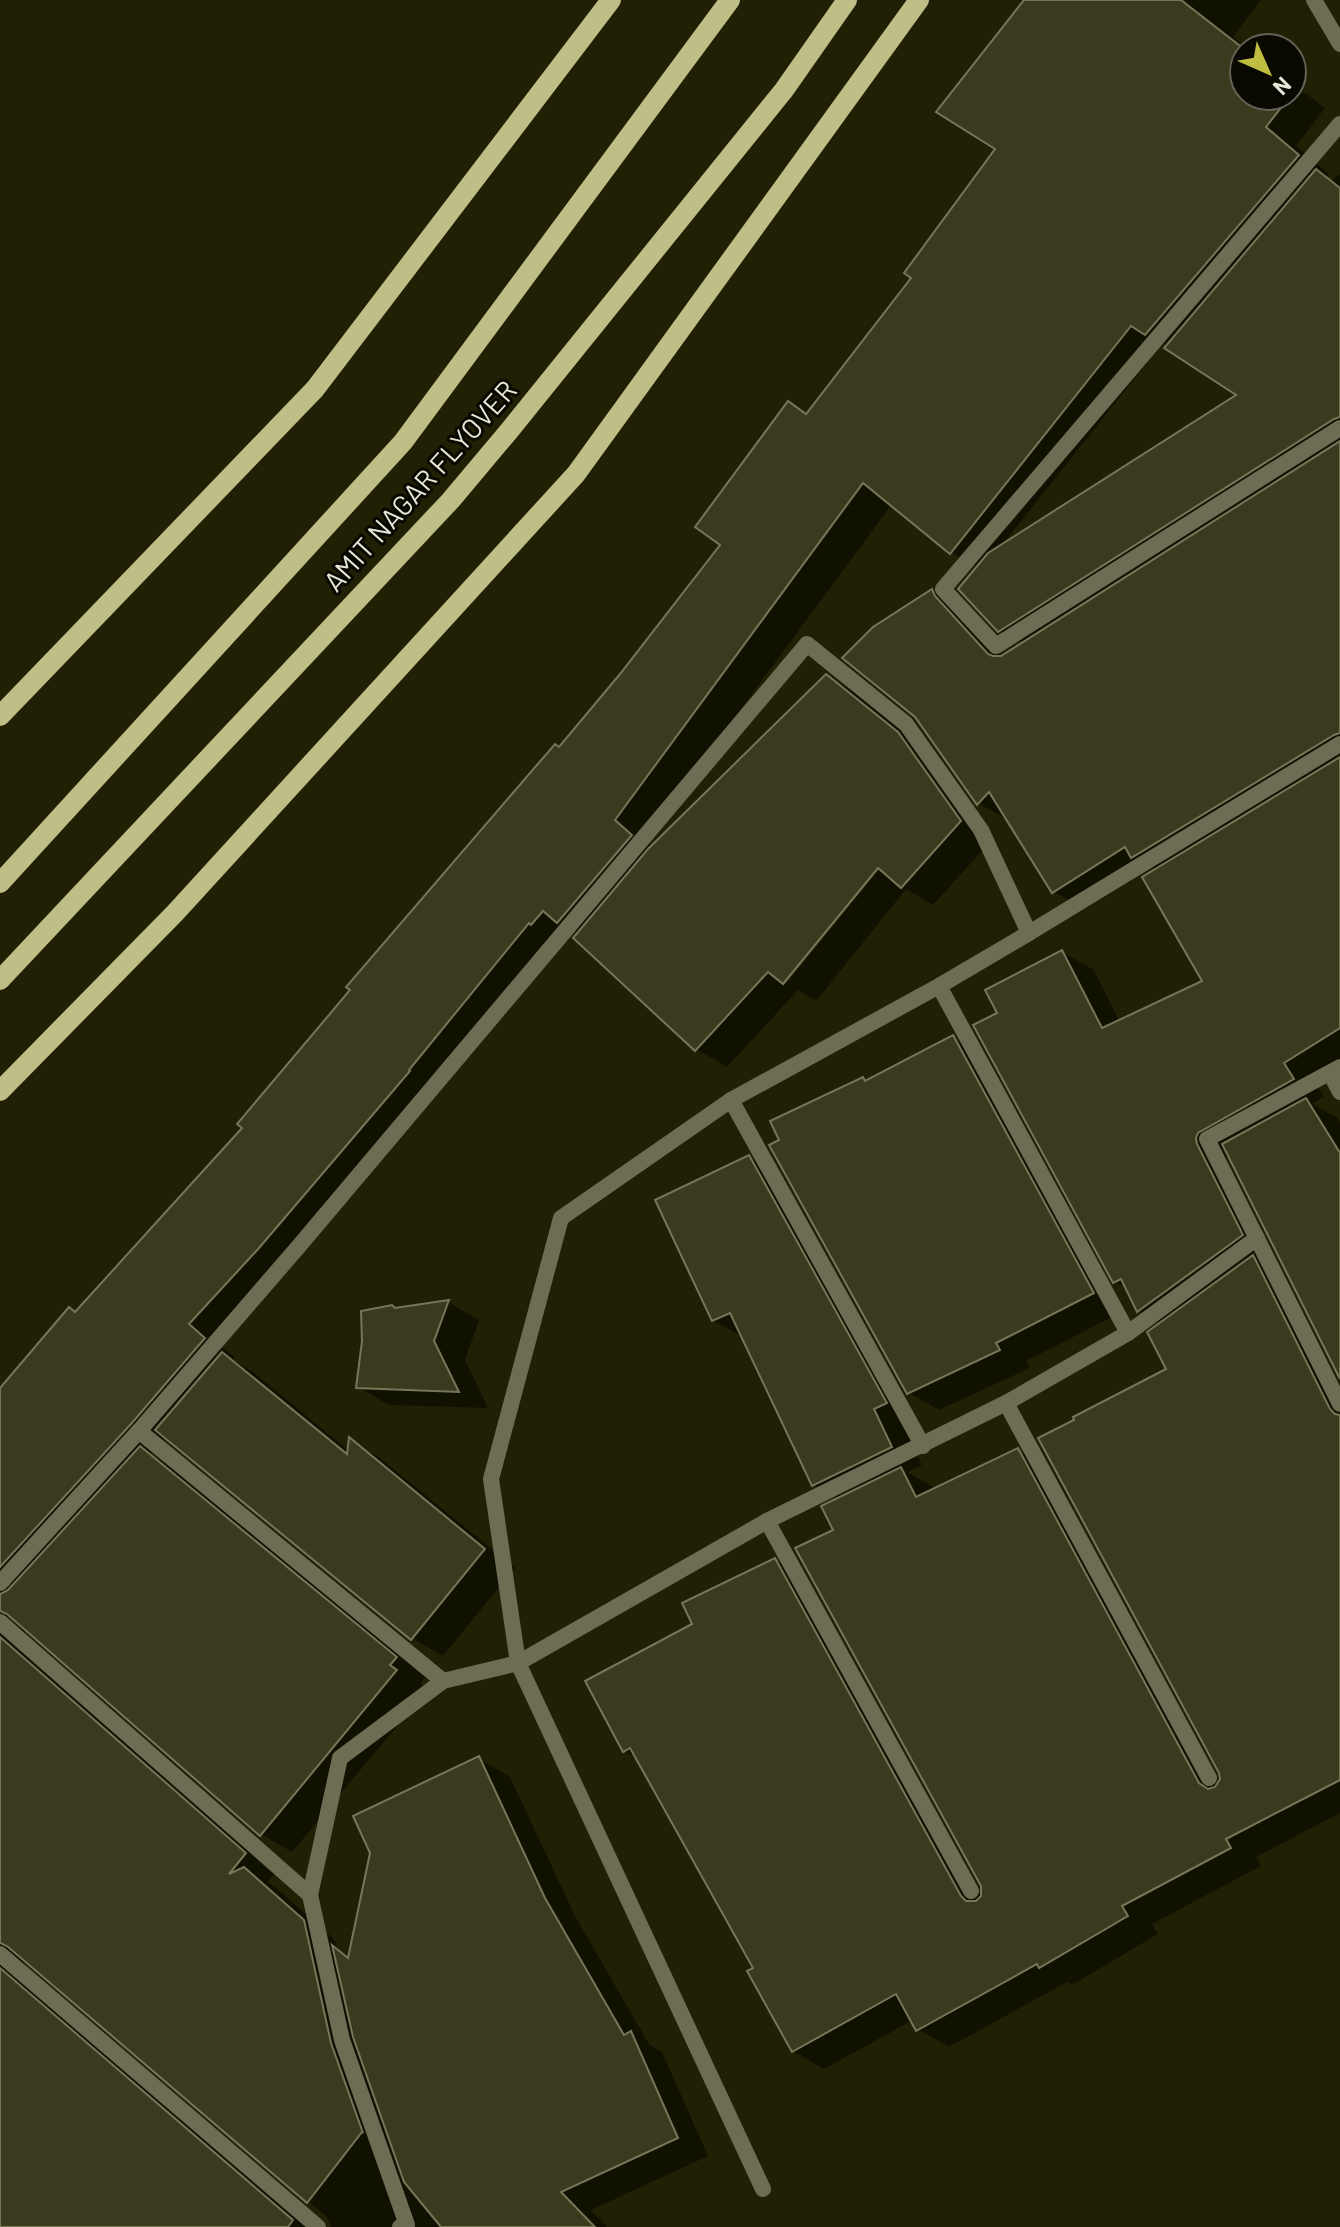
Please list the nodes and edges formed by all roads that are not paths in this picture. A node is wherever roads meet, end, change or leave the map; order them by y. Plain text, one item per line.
1 (611, 0) edge
2 (730, 0) edge
3 (847, 0) edge
4 (919, 0) edge
5 (1314, 0) edge
6 (1340, 44) edge
7 (1340, 124) edge
8 (1340, 428) edge
9 (0, 716) edge
10 (1340, 744) edge
11 (0, 883) edge
12 (1029, 933) junction
13 (0, 980) edge
14 (939, 986) junction
15 (1335, 1070) edge
16 (0, 1091) edge
17 (1340, 1092) edge
18 (731, 1100) junction
19 (1257, 1238) junction
20 (1128, 1333) junction
21 (1006, 1403) junction
22 (1340, 1404) edge
23 (139, 1431) junction
24 (923, 1446) junction
25 (767, 1521) junction
26 (0, 1583) edge
27 (0, 1622) edge
28 (518, 1663) junction
29 (443, 1681) junction
30 (1209, 1778) dead end
31 (971, 1891) dead end
32 (310, 1895) junction
33 (0, 1954) edge
34 (763, 2189) dead end
35 (405, 2226) edge
36 (318, 2227) edge

1 - 9 main road
2 - 11 main road, AMIT NAGAR FLYOVER
3 - 13 main road, AMIT NAGAR FLYOVER
4 - 16 main road
5 - 6 street
7 - 8 street
10 - 12 street
12 - 14 street
12 - 23 street
14 - 18 street
14 - 20 street
15 - 17 street
15 - 19 street
18 - 24 street
18 - 28 street
19 - 20 street
19 - 22 street
20 - 21 street
21 - 24 street
21 - 30 street
23 - 26 street
23 - 29 street
24 - 25 street
25 - 28 street
25 - 31 street
27 - 32 street
28 - 29 street
28 - 34 street
29 - 32 street
32 - 35 street
33 - 36 street

